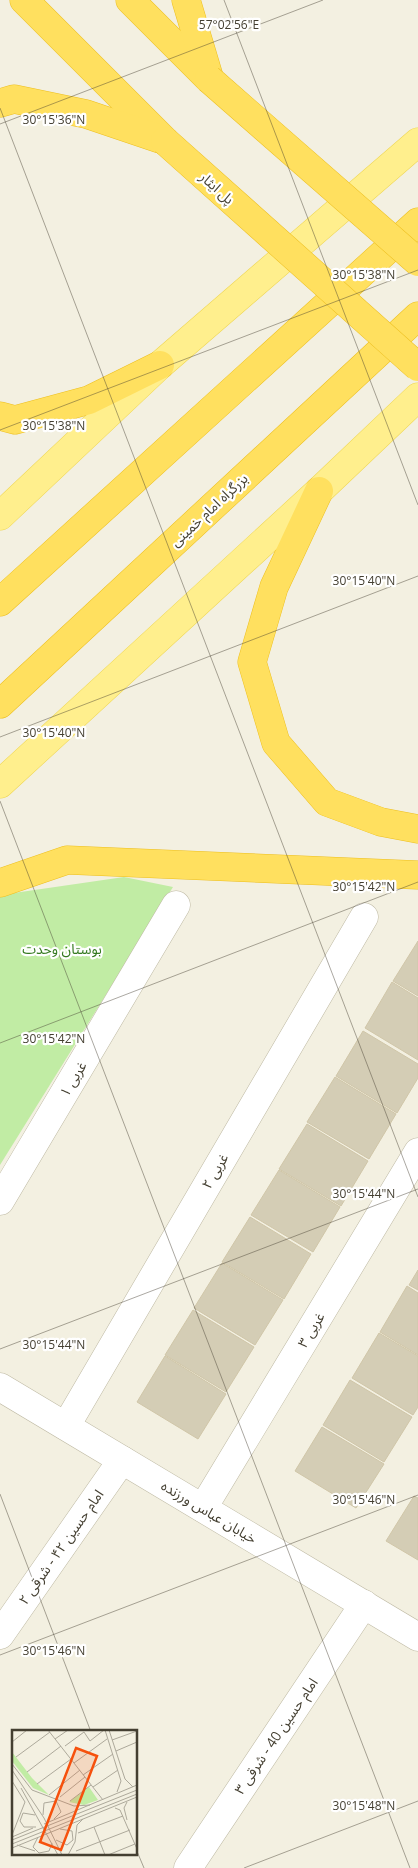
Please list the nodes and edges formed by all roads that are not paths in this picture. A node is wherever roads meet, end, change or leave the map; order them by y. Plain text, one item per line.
1 (24, 0) edge
2 (130, 0) edge
3 (186, 0) edge
4 (209, 79) junction
5 (0, 103) edge
6 (165, 141) junction
7 (418, 142) edge
8 (418, 222) edge
9 (418, 262) edge
10 (418, 316) edge
11 (160, 365) junction
12 (418, 367) edge
13 (418, 397) edge
14 (0, 416) edge
15 (319, 491) junction
16 (0, 516) edge
17 (0, 602) edge
18 (43, 662) junction
19 (0, 704) edge
20 (0, 726) edge
21 (0, 784) edge
22 (418, 829) edge
23 (418, 875) edge
24 (0, 883) edge
25 (176, 905) dead end
26 (364, 917) dead end
27 (418, 1152) edge
28 (0, 1201) edge
29 (0, 1387) edge
30 (66, 1426) junction
31 (122, 1460) junction
32 (203, 1508) junction
33 (364, 1604) junction
34 (0, 1635) edge
35 (418, 1637) edge
36 (188, 1868) edge

1 - 6 highway, پل ایثار
2 - 4 highway
3 - 4 highway
4 - 9 highway, bridge
5 - 6 highway
6 - 12 highway, پل ایثار, bridge
7 - 11 main road
8 - 17 highway
10 - 18 highway, بزرگراه امام خمینی
11 - 14 highway
11 - 16 main road
13 - 15 main road
15 - 21 main road
15 - 22 highway
18 - 19 highway, بزرگراه امام خمینی
18 - 20 highway
23 - 24 highway
25 - 28 street, غربی ۱
26 - 30 street, غربی ۲
27 - 32 street, غربی ۳
29 - 30 street, خیابان عباس ورزنده
30 - 31 street, خیابان عباس ورزنده
31 - 32 street, خیابان عباس ورزنده
31 - 34 street, امام حسین ۴۲ - شرقی ۲
32 - 33 street, خیابان عباس ورزنده
33 - 35 street, خیابان عباس ورزنده
33 - 36 street, امام حسین 40 - شرقی ۳

